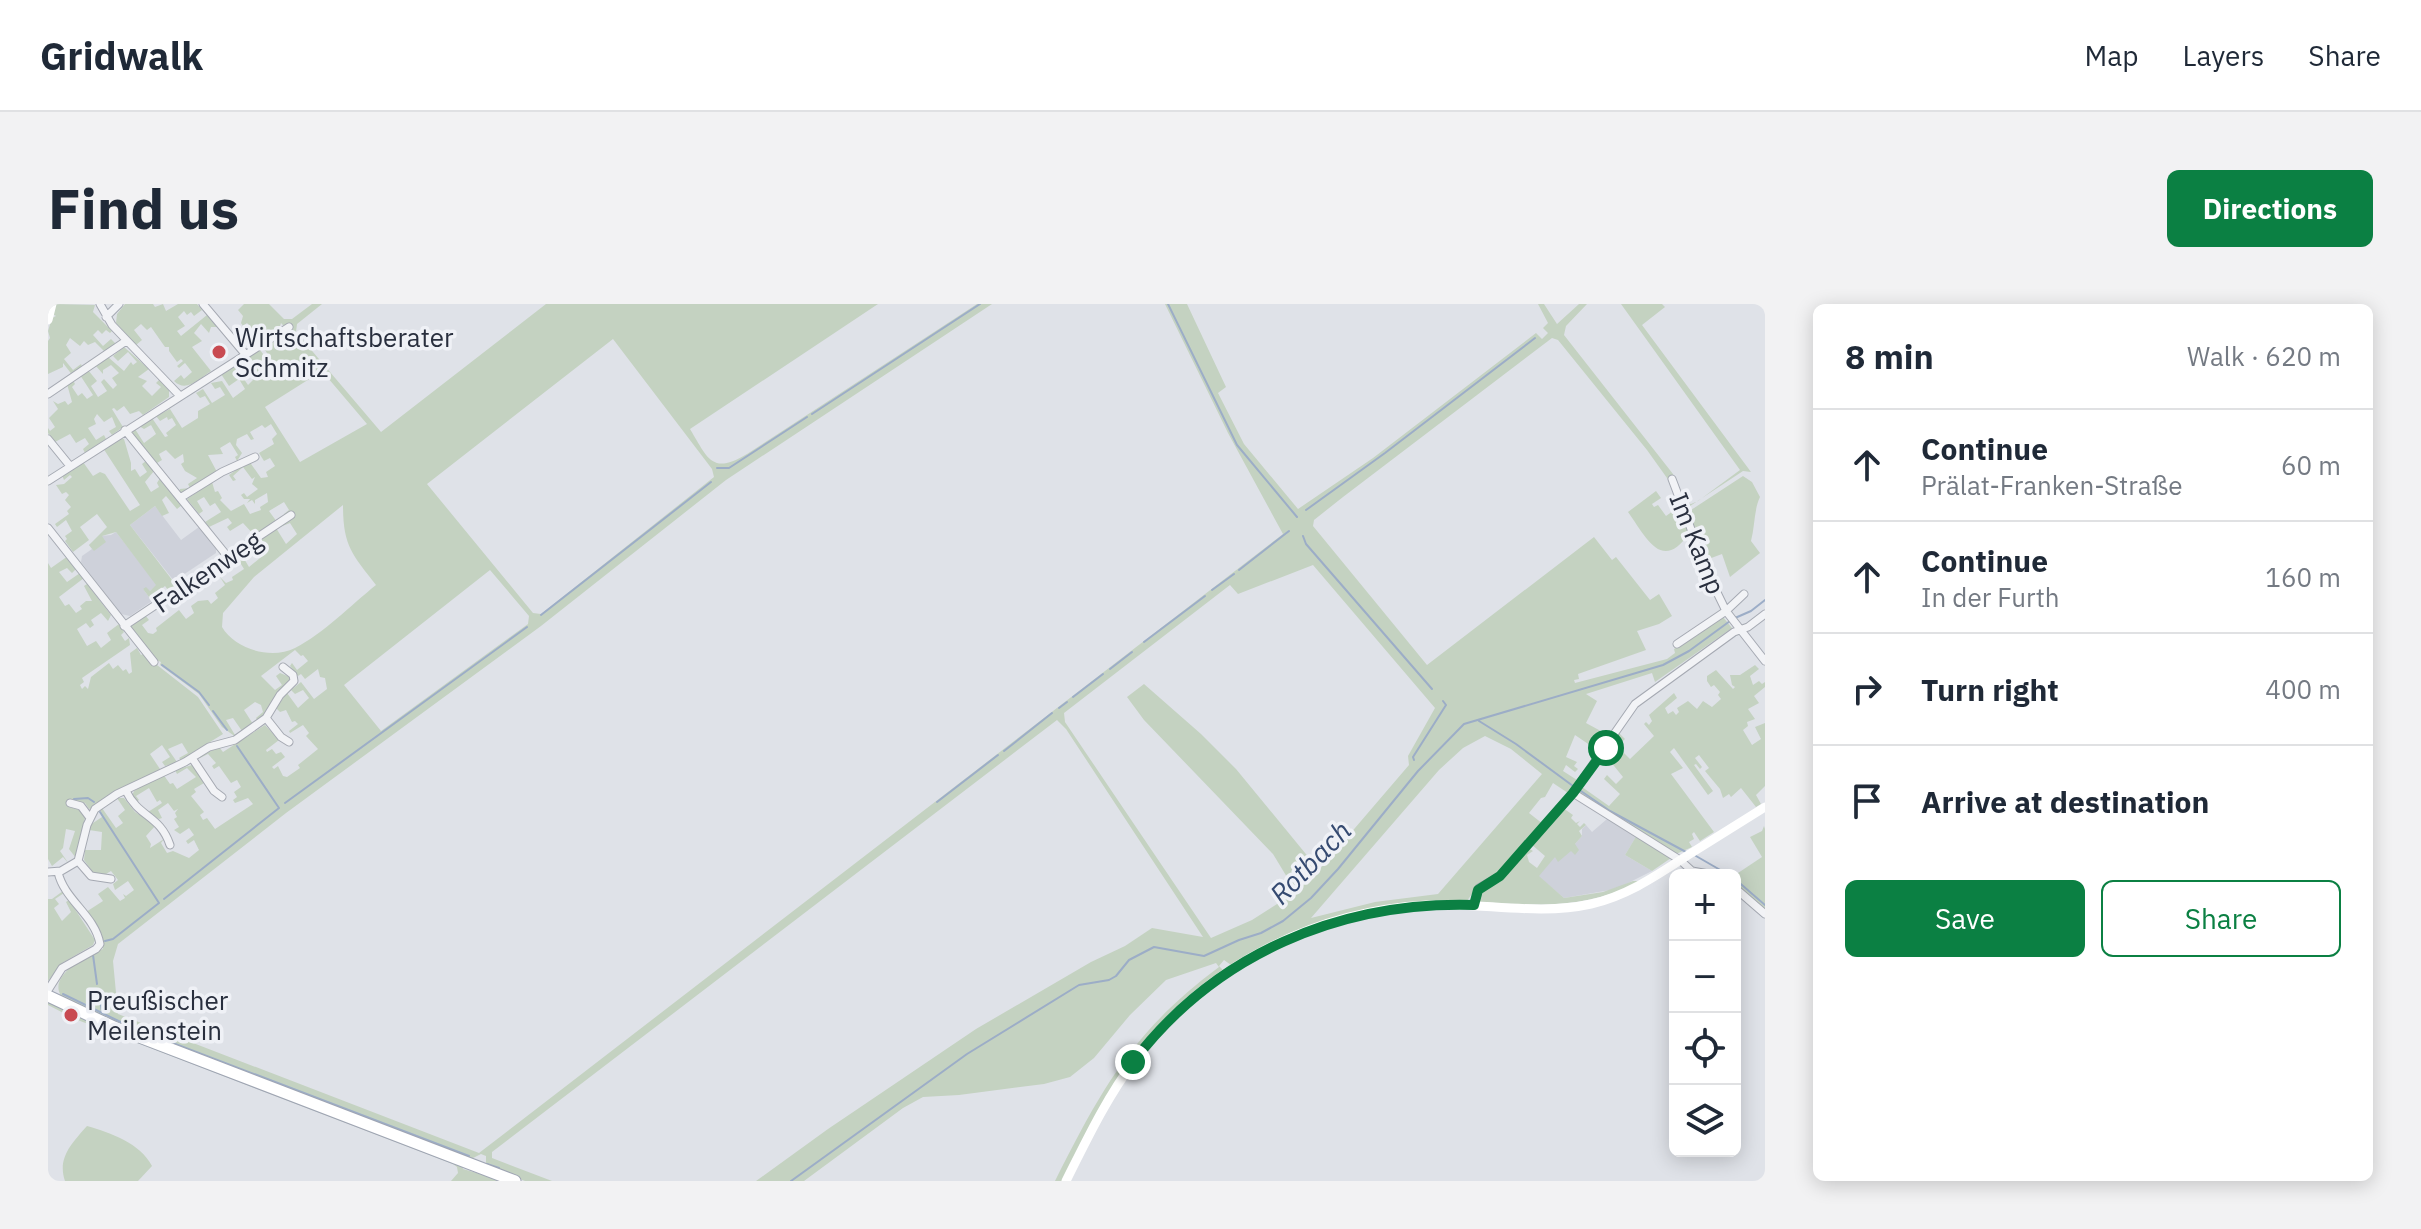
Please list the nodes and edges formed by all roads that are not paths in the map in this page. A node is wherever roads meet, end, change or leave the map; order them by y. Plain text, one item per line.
1 (52, 304) edge
2 (100, 304) edge
3 (119, 304) edge
4 (203, 304) edge
5 (106, 317) junction
6 (48, 320) edge
7 (289, 327) dead end
8 (126, 341) junction
9 (246, 355) junction
10 (48, 394) edge
11 (180, 396) junction
12 (125, 430) junction
13 (48, 439) edge
14 (255, 457) dead end
15 (70, 466) junction
16 (1672, 479) dead end
17 (48, 481) edge
18 (180, 498) junction
19 (291, 515) dead end
20 (48, 528) edge
21 (228, 557) junction
22 (1744, 594) dead end
23 (1765, 614) edge
24 (1731, 618) junction
25 (124, 626) junction
26 (1677, 644) dead end
27 (1765, 661) edge
28 (154, 662) dead end
29 (283, 667) dead end
30 (266, 718) junction
31 (289, 742) dead end
32 (192, 758) junction
33 (1575, 790) junction
34 (126, 791) junction
35 (222, 797) dead end
36 (70, 803) dead end
37 (1765, 807) edge
38 (90, 818) junction
39 (170, 845) dead end
40 (1687, 856) junction
41 (78, 861) junction
42 (1691, 869) edge
43 (48, 872) edge
44 (58, 872) junction
45 (111, 879) dead end
46 (1741, 893) edge
47 (1474, 905) junction
48 (1765, 914) edge
49 (48, 993) edge
50 (515, 1181) edge
51 (1066, 1181) edge

1 - 6 street
2 - 5 street
3 - 5 street
4 - 9 street
5 - 8 street
7 - 9 street
8 - 10 street
8 - 11 street
9 - 11 street
11 - 12 street
12 - 15 street
12 - 18 street
13 - 15 street
14 - 18 street
15 - 17 street
16 - 24 street, Im Kamp
18 - 21 street
19 - 21 street, Falkenweg
20 - 25 street
21 - 25 street, Falkenweg
22 - 24 street
23 - 24 street
24 - 26 street
24 - 27 street, Im Kamp
24 - 33 street
25 - 28 street
29 - 30 street
30 - 31 street
30 - 32 street
32 - 34 street
32 - 35 street
33 - 40 street
33 - 47 street
34 - 38 street
34 - 39 street
36 - 38 street
37 - 40 street
38 - 41 street
40 - 42 street
40 - 47 street
41 - 44 street
41 - 45 street
43 - 44 street
44 - 49 street
46 - 48 street
47 - 51 street
49 - 50 main road

